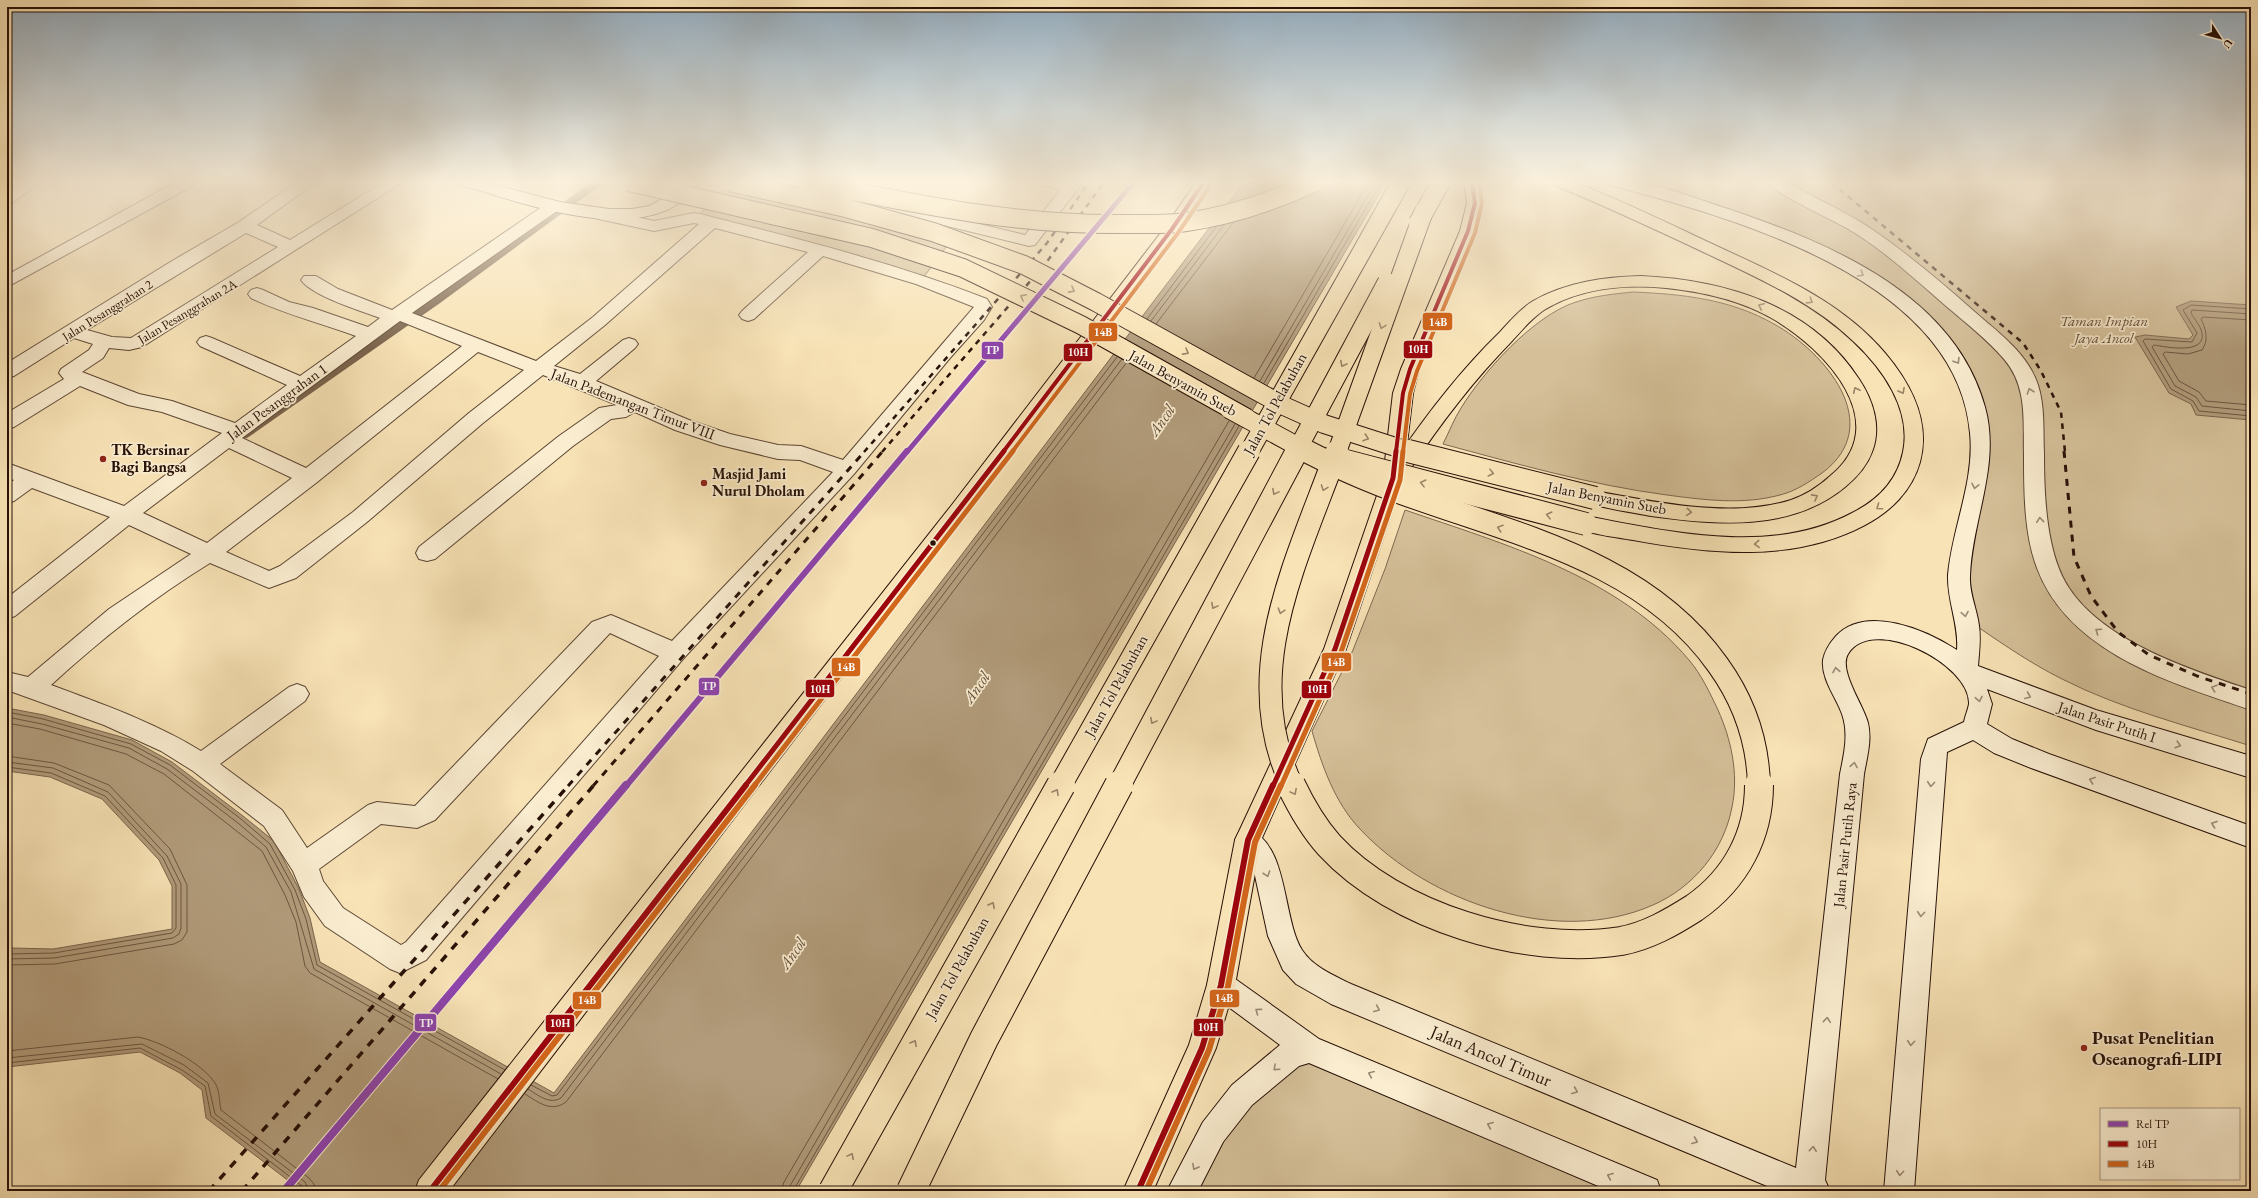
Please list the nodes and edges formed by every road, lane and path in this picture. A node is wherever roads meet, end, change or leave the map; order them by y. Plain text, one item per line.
1 (87, 238) edge
2 (226, 238) edge
3 (271, 238) edge
4 (306, 238) edge
5 (510, 238) edge
6 (695, 238) edge
7 (768, 238) edge
8 (872, 238) edge
9 (949, 238) edge
10 (1013, 238) edge
11 (1032, 238) edge
12 (1165, 238) edge
13 (1369, 238) edge
14 (1410, 238) edge
15 (1414, 238) edge
16 (1465, 238) edge
17 (1687, 238) edge
18 (1789, 238) edge
19 (1874, 238) edge
20 (291, 247) junction
21 (819, 251) junction
22 (310, 280) dead end
23 (7, 282) edge
24 (257, 294) dead end
25 (748, 315) dead end
26 (402, 317) junction
27 (73, 332) junction
28 (369, 334) junction
29 (105, 340) junction
30 (206, 342) dead end
31 (629, 344) dead end
32 (475, 345) junction
33 (540, 368) junction
34 (7, 372) edge
35 (79, 378) junction
36 (582, 382) junction
37 (302, 384) junction
38 (633, 405) junction
39 (1229, 409) junction
40 (7, 422) edge
41 (235, 439) junction
42 (1411, 452) edge
43 (1411, 452) edge
44 (1411, 452) edge
45 (1411, 452) edge
46 (1332, 464) edge
47 (1332, 464) edge
48 (1332, 464) edge
49 (1332, 464) edge
50 (847, 469) junction
51 (7, 470) edge
52 (31, 478) junction
53 (309, 478) junction
54 (1393, 478) junction
55 (7, 496) edge
56 (128, 516) junction
57 (208, 552) junction
58 (427, 553) dead end
59 (7, 610) edge
60 (675, 653) junction
61 (1966, 671) junction
62 (7, 681) edge
63 (32, 688) junction
64 (297, 694) dead end
65 (2251, 700) edge
66 (1974, 728) junction
67 (202, 764) junction
68 (2251, 767) edge
69 (2251, 837) edge
70 (1248, 840) junction
71 (304, 865) junction
72 (1221, 985) junction
73 (1309, 1049) junction
74 (1811, 1190) edge
75 (430, 1191) edge
76 (833, 1191) edge
77 (911, 1191) edge
78 (1138, 1191) edge
79 (1182, 1191) edge
80 (1646, 1191) edge
81 (1899, 1191) edge

1 - 23 street
2 - 27 street, Jalan Pesanggrahan 2
3 - 20 street
4 - 20 street, Jalan Pesanggrahan 2A
5 - 26 street, Jalan Pesanggrahan 1
6 - 33 street
7 - 21 street
39 -> 8 main road, Jalan Benyamin Sueb, bridge
9 -> 42 main road, Jalan Benyamin Sueb, bridge
10 - 11 street
12 - 75 main road
76 -> 13 main road, Jalan Tol Pelabuhan, bridge
14 -> 77 main road, bridge
15 -> 46 main road, bridge
16 - 54 main road
17 -> 39 main road, Jalan Benyamin Sueb, bridge
18 -> 61 street
65 -> 19 street
20 - 29 street, Jalan Pesanggrahan 2A
21 - 25 street
21 - 50 street
22 - 26 street, Jalan Pademangan Timur VIII
24 - 28 street
26 - 28 street, Jalan Pesanggrahan 1
26 - 32 street, Jalan Pademangan Timur VIII
27 - 29 street, Jalan Pesanggrahan 2A
27 - 34 street, Jalan Pesanggrahan 2
28 - 37 street, Jalan Pesanggrahan 1
29 - 35 street
30 - 37 street
31 - 36 street
32 - 33 street, Jalan Pademangan Timur VIII
32 - 53 street
33 - 36 street, Jalan Pademangan Timur VIII
33 - 57 street
35 - 40 street
35 - 41 street
36 - 38 street, Jalan Pademangan Timur VIII
37 - 41 street, Jalan Pesanggrahan 1
38 - 50 street, Jalan Pademangan Timur VIII
38 - 58 street
49 -> 39 main road, bridge
41 - 53 street
41 - 56 street, Jalan Pesanggrahan 1
43 -> 44 main road, Jalan Benyamin Sueb, bridge
45 -> 54 main road, Jalan Benyamin Sueb, bridge
47 -> 48 main road, bridge
50 - 60 street
51 - 52 street
52 - 55 street
52 - 56 street
53 - 57 street
54 - 70 main road
56 - 57 street
56 - 59 street, Jalan Pesanggrahan 1
57 - 63 street
60 - 71 street
60 - 71 street
61 -> 66 street, Jalan Pasir Putih Raya
61 -> 68 street, Jalan Pasir Putih I
74 -> 61 street, Jalan Pasir Putih Raya
62 - 63 street
63 - 67 street
64 - 67 street
69 -> 66 street
66 -> 81 street
67 - 71 street
70 - 72 main road
70 -> 74 street, Jalan Ancol Timur
73 -> 72 street
72 - 78 main road
73 -> 79 street
80 -> 73 street

